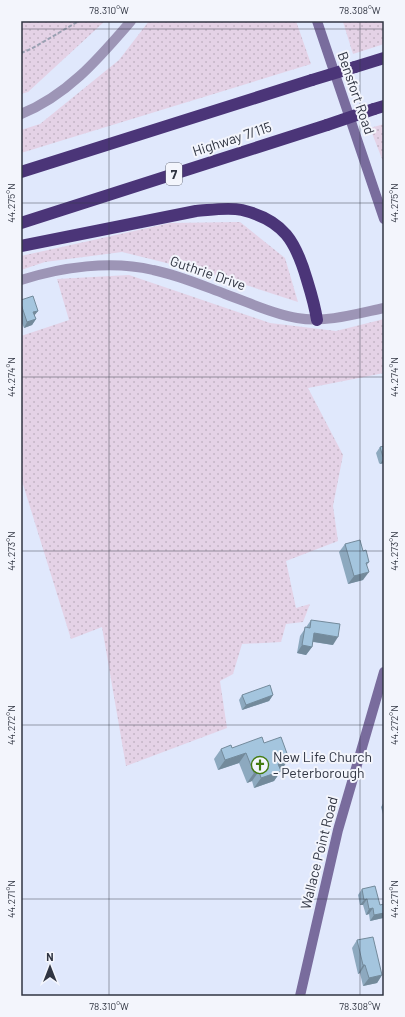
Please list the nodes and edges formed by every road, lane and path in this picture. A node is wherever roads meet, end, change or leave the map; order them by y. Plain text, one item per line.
1 (79, 21) edge
2 (131, 21) edge
3 (317, 21) edge
4 (21, 53) edge
5 (384, 58) edge
6 (379, 107) edge
7 (21, 114) edge
8 (21, 172) edge
9 (384, 219) edge
10 (21, 223) edge
11 (21, 246) edge
12 (21, 280) edge
13 (384, 308) edge
14 (317, 320) junction
15 (384, 672) edge
16 (300, 996) edge

1 - 4 path
2 - 7 street
3 - 9 main road, Bensfort Road
5 - 8 highway, bridge
6 - 10 highway, Highway 7/115 / 7, bridge
11 - 14 highway
12 - 14 street, Guthrie Drive
13 - 14 street, Guthrie Drive
15 - 16 main road, Wallace Point Road

